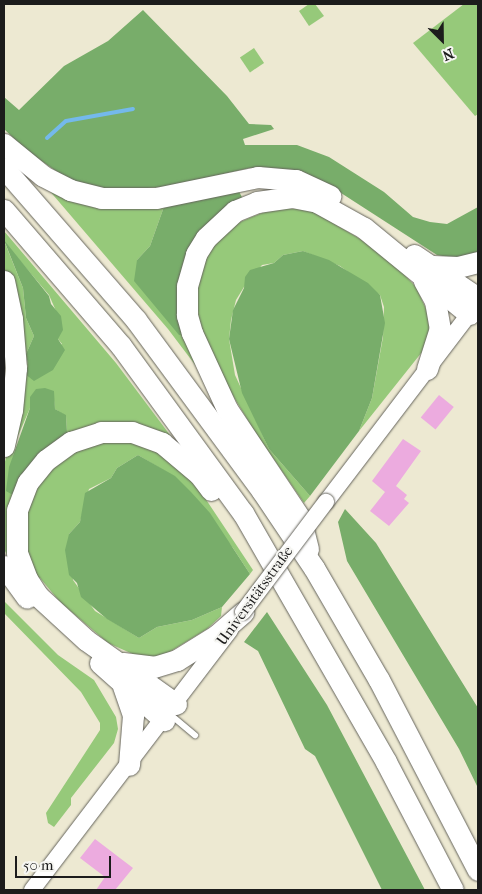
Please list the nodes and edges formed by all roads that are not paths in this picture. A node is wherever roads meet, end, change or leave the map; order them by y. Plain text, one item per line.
1 (4, 144) edge
2 (4, 168) edge
3 (4, 210) edge
4 (478, 262) edge
5 (423, 266) junction
6 (4, 281) edge
7 (475, 304) edge
8 (427, 369) junction
9 (4, 446) edge
10 (4, 566) edge
11 (314, 568) junction
12 (289, 590) junction
13 (243, 612) junction
14 (116, 661) junction
15 (122, 684) junction
16 (170, 713) junction
17 (194, 735) dead end
18 (128, 766) junction
19 (478, 870) edge
20 (32, 890) edge
21 (453, 890) edge

1 - 5 highway
2 - 11 highway
3 - 12 highway
4 - 5 highway
5 - 7 highway
5 - 8 highway
5 - 11 highway
6 - 9 highway
7 - 8 main road, Universitätsstraße
8 - 13 main road, Universitätsstraße, bridge
10 - 15 highway
11 - 19 highway
12 - 14 highway
12 - 21 highway
13 - 14 highway
13 - 16 main road, Universitätsstraße
14 - 16 highway
15 - 16 highway
15 - 18 highway
16 - 17 lane
16 - 18 main road, Universitätsstraße
18 - 20 main road, Universitätsstraße

